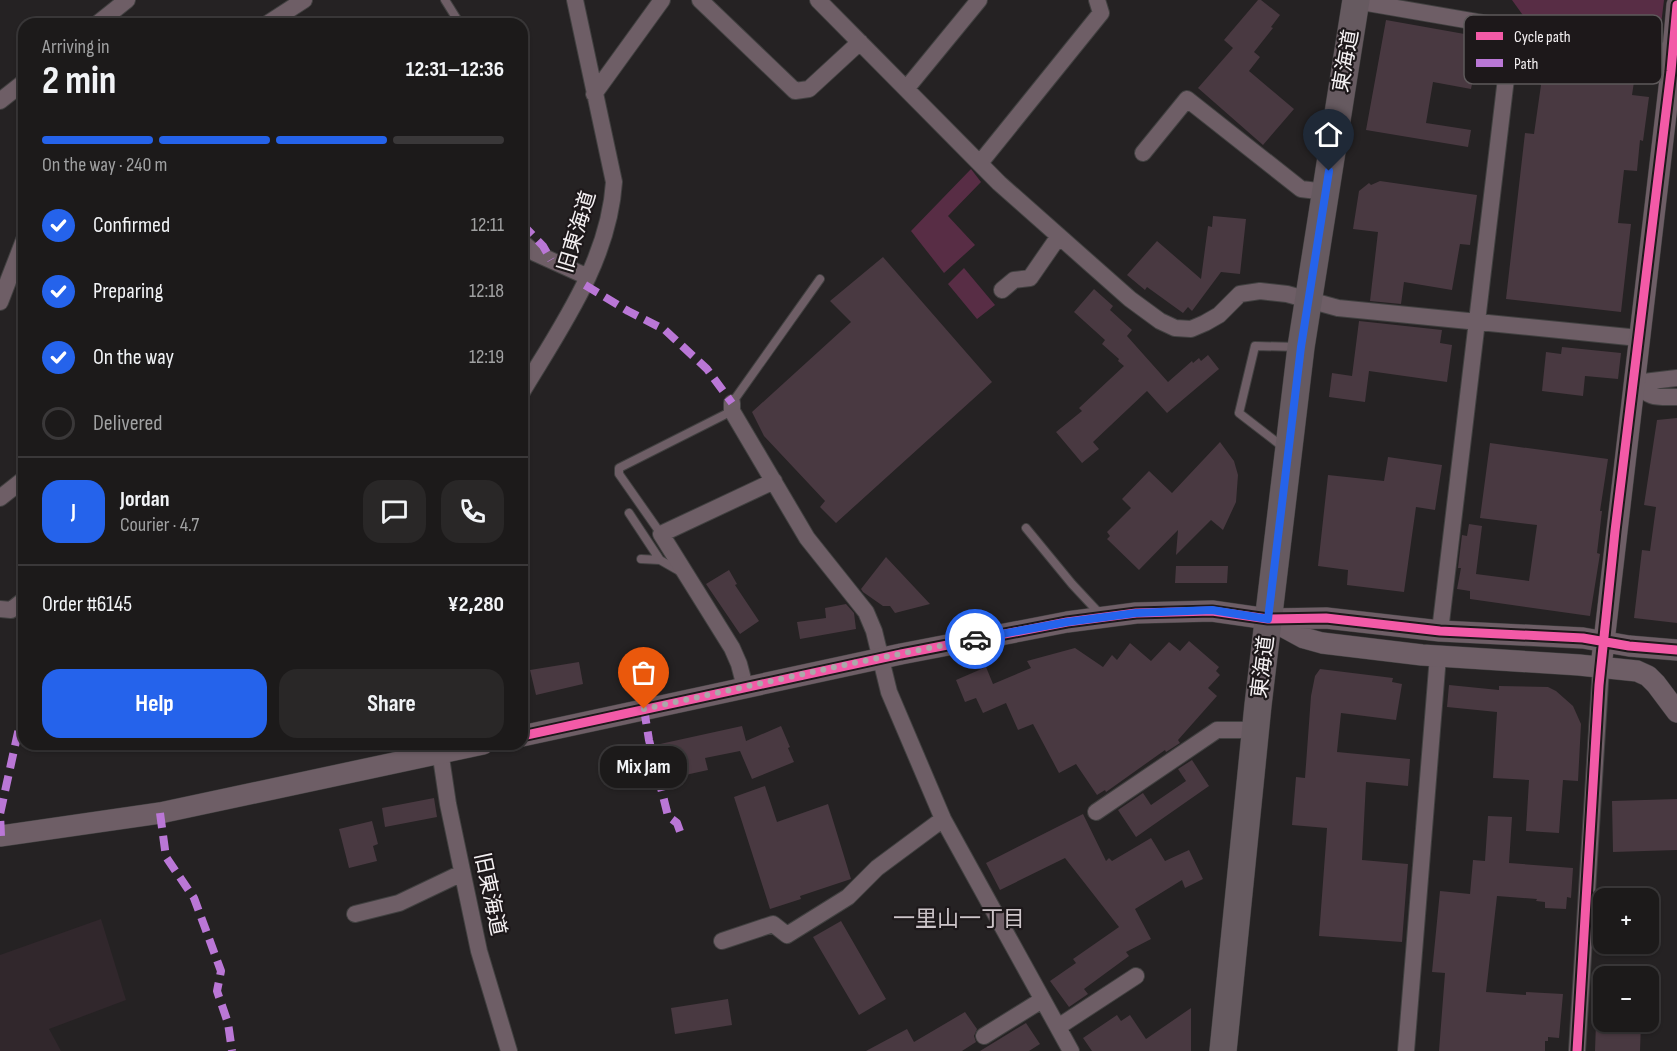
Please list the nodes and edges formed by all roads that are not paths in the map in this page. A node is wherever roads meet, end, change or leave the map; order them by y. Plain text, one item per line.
1 (127, 0) edge
2 (445, 0) edge
3 (575, 0) edge
4 (662, 0) edge
5 (700, 0) edge
6 (819, 0) edge
7 (979, 0) edge
8 (1097, 0) edge
9 (1356, 0) edge
10 (293, 2) edge
11 (1677, 5) edge
12 (104, 18) edge
13 (274, 18) edge
14 (456, 18) edge
15 (1464, 19) edge
16 (860, 42) junction
17 (1675, 53) edge
18 (1505, 84) edge
19 (18, 87) edge
20 (906, 89) junction
21 (594, 94) junction
22 (0, 101) edge
23 (1143, 153) dead end
24 (980, 164) junction
25 (1326, 192) junction
26 (1059, 236) junction
27 (528, 247) edge
28 (13, 261) edge
29 (588, 277) junction
30 (820, 279) dead end
31 (1002, 290) dead end
32 (1309, 300) junction
33 (0, 302) edge
34 (1477, 321) junction
35 (1639, 338) junction
36 (1301, 347) junction
37 (1677, 378) edge
38 (528, 382) edge
39 (1635, 383) junction
40 (1677, 397) edge
41 (732, 407) junction
42 (1288, 451) junction
43 (774, 482) junction
44 (18, 484) edge
45 (0, 498) edge
46 (628, 513) dead end
47 (1026, 528) dead end
48 (661, 534) junction
49 (640, 559) dead end
50 (660, 560) junction
51 (687, 575) junction
52 (18, 605) edge
53 (0, 609) edge
54 (1103, 617) junction
55 (1268, 619) junction
56 (1440, 631) junction
57 (1604, 642) junction
58 (1677, 650) edge
59 (1438, 656) junction
60 (881, 658) junction
61 (1601, 667) junction
62 (746, 687) junction
63 (1674, 705) edge
64 (1256, 730) junction
65 (528, 735) edge
66 (435, 750) edge
67 (439, 750) edge
68 (1096, 812) dead end
69 (943, 819) junction
70 (0, 836) edge
71 (462, 873) junction
72 (355, 914) dead end
73 (722, 941) dead end
74 (1136, 976) dead end
75 (1042, 1000) junction
76 (1058, 1028) junction
77 (984, 1036) dead end
78 (509, 1051) edge
79 (1070, 1051) edge
80 (1223, 1051) edge
81 (1406, 1051) edge
82 (1577, 1051) edge

1 - 12 street
2 - 14 lane
3 - 21 street, 旧東海道
4 - 21 street
5 - 16 street
6 - 16 street
7 - 20 street
8 - 24 street
9 - 15 street
9 - 25 highway, 東海道
10 - 13 street
11 - 17 street
16 - 20 street
17 - 35 street
18 - 34 street
19 - 22 street
20 - 24 street
21 - 29 street, 旧東海道
23 - 25 street
24 - 26 street
25 - 32 highway, 東海道
26 - 31 street
26 - 32 street
27 - 29 street
28 - 33 street
29 - 38 street, 旧東海道
30 - 41 lane
32 - 34 street
32 - 36 highway, 東海道
34 - 35 street
34 - 56 street
35 - 39 street
36 - 42 highway, 東海道
36 - 42 lane
37 - 39 street
39 - 40 street
39 - 57 street
41 - 43 street
41 - 48 lane
42 - 55 highway, 東海道
43 - 48 street
43 - 60 street
44 - 45 street
46 - 50 lane
47 - 54 lane
48 - 51 street
49 - 50 lane
50 - 51 lane
51 - 62 street
52 - 53 street
54 - 55 street
54 - 60 street
55 - 56 street
55 - 59 street
55 - 64 highway, 東海道
56 - 57 street
57 - 58 street
57 - 61 street
59 - 61 street
59 - 81 street
60 - 62 street
60 - 69 street
61 - 63 street
61 - 82 street
62 - 65 street
64 - 68 street
64 - 80 highway, 東海道
66 - 70 street
67 - 71 street, 旧東海道
69 - 73 street
69 - 75 street
71 - 72 street
71 - 78 street, 旧東海道
74 - 76 street
75 - 76 street
75 - 77 street
76 - 79 street

